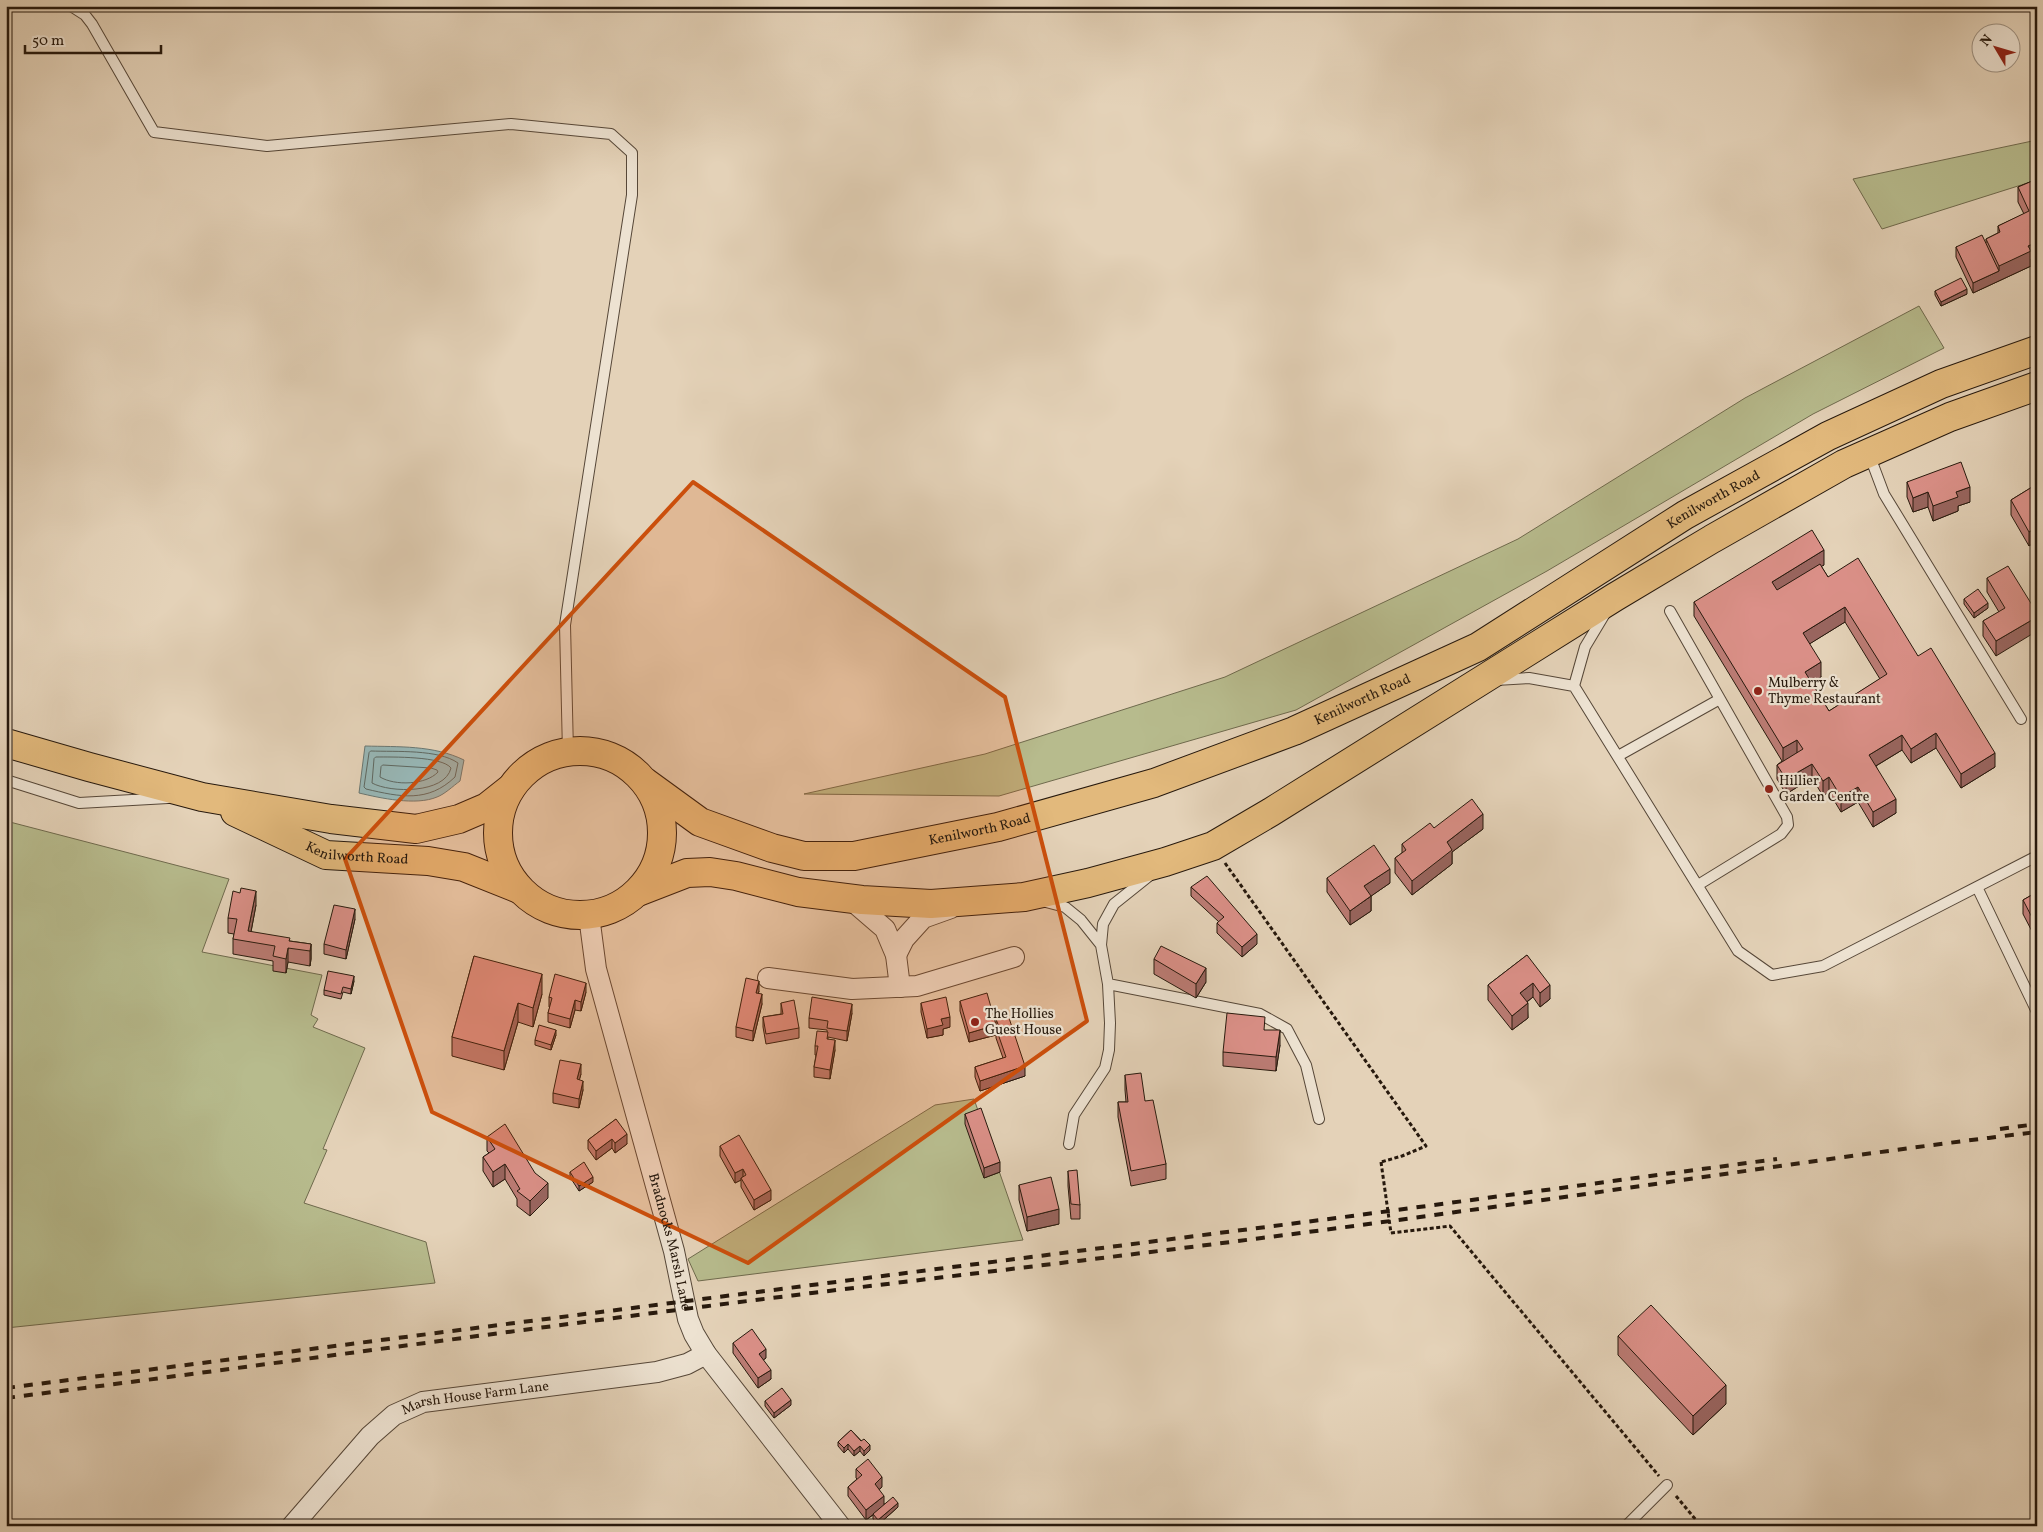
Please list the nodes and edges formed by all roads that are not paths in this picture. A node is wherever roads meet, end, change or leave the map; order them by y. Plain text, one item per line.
1 (71, 6) edge
2 (2037, 350) edge
3 (2037, 386) edge
4 (1868, 454) junction
5 (1615, 597) junction
6 (1670, 611) dead end
7 (1480, 681) junction
8 (1574, 686) junction
9 (1720, 699) junction
10 (2021, 719) dead end
11 (6, 743) edge
12 (568, 752) junction
13 (1618, 756) junction
14 (6, 780) edge
15 (645, 782) junction
16 (511, 788) junction
17 (202, 797) junction
18 (2037, 856) edge
19 (1165, 862) junction
20 (1698, 885) junction
21 (1977, 887) junction
22 (519, 889) junction
23 (638, 892) junction
24 (1024, 897) junction
25 (849, 898) junction
26 (970, 901) junction
27 (589, 916) junction
28 (1101, 946) junction
29 (896, 955) junction
30 (1014, 957) dead end
31 (768, 978) dead end
32 (1108, 984) junction
33 (900, 987) junction
34 (2037, 1012) edge
35 (1319, 1119) dead end
36 (1069, 1144) dead end
37 (706, 1354) junction
38 (1667, 1485) road end
39 (292, 1526) edge
40 (840, 1526) edge
41 (1626, 1526) edge

1 - 12 lane
2 - 15 highway, Kenilworth Road
3 - 4 highway
4 - 5 highway
4 - 10 lane
5 - 7 highway
5 - 8 lane
6 - 9 lane
7 - 8 lane
7 - 19 highway
8 - 13 lane
9 - 13 lane
9 - 20 lane
11 - 17 highway, Kenilworth Road
12 - 15 highway
12 - 16 highway
13 - 20 lane
14 - 17 lane, Kenilworth Road
15 - 23 highway
16 - 17 highway, Kenilworth Road
16 - 22 highway
17 - 22 highway, Kenilworth Road
18 - 21 lane
19 - 24 highway
19 - 28 lane
20 - 21 lane
21 - 34 lane
22 - 27 highway
23 - 25 highway
23 - 27 highway
24 - 26 highway
24 - 28 lane
25 - 26 highway
25 - 29 street
26 - 29 street
27 - 37 street, Bradnocks Marsh Lane
28 - 32 lane
29 - 33 street
30 - 33 street
31 - 33 street
32 - 35 lane
32 - 36 lane
37 - 39 street, Marsh House Farm Lane
37 - 40 street, Bradnocks Marsh Lane
38 - 41 lane

